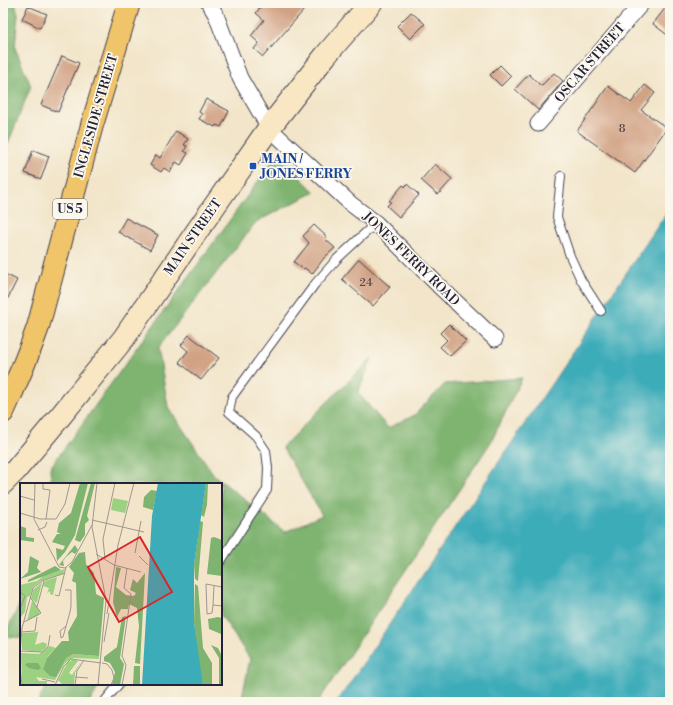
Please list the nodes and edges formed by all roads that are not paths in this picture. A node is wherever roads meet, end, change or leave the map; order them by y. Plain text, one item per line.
1 (129, 3) edge
2 (371, 3) edge
3 (642, 3) edge
4 (215, 7) edge
5 (538, 124) dead end
6 (269, 128) junction
7 (561, 176) dead end
8 (376, 223) junction
9 (601, 311) dead end
10 (495, 338) dead end
11 (3, 412) edge
12 (7, 480) edge
13 (222, 559) edge
14 (117, 685) edge
15 (104, 702) edge

1 - 11 main road, INGLESIDE STREET / US 5
2 - 6 main road, MAIN STREET
3 - 5 street, OSCAR STREET
4 - 6 street, JONES FERRY ROAD
6 - 8 street, JONES FERRY ROAD
6 - 12 main road, MAIN STREET
7 - 9 lane
8 - 10 street, JONES FERRY ROAD
8 - 13 lane
14 - 15 lane

